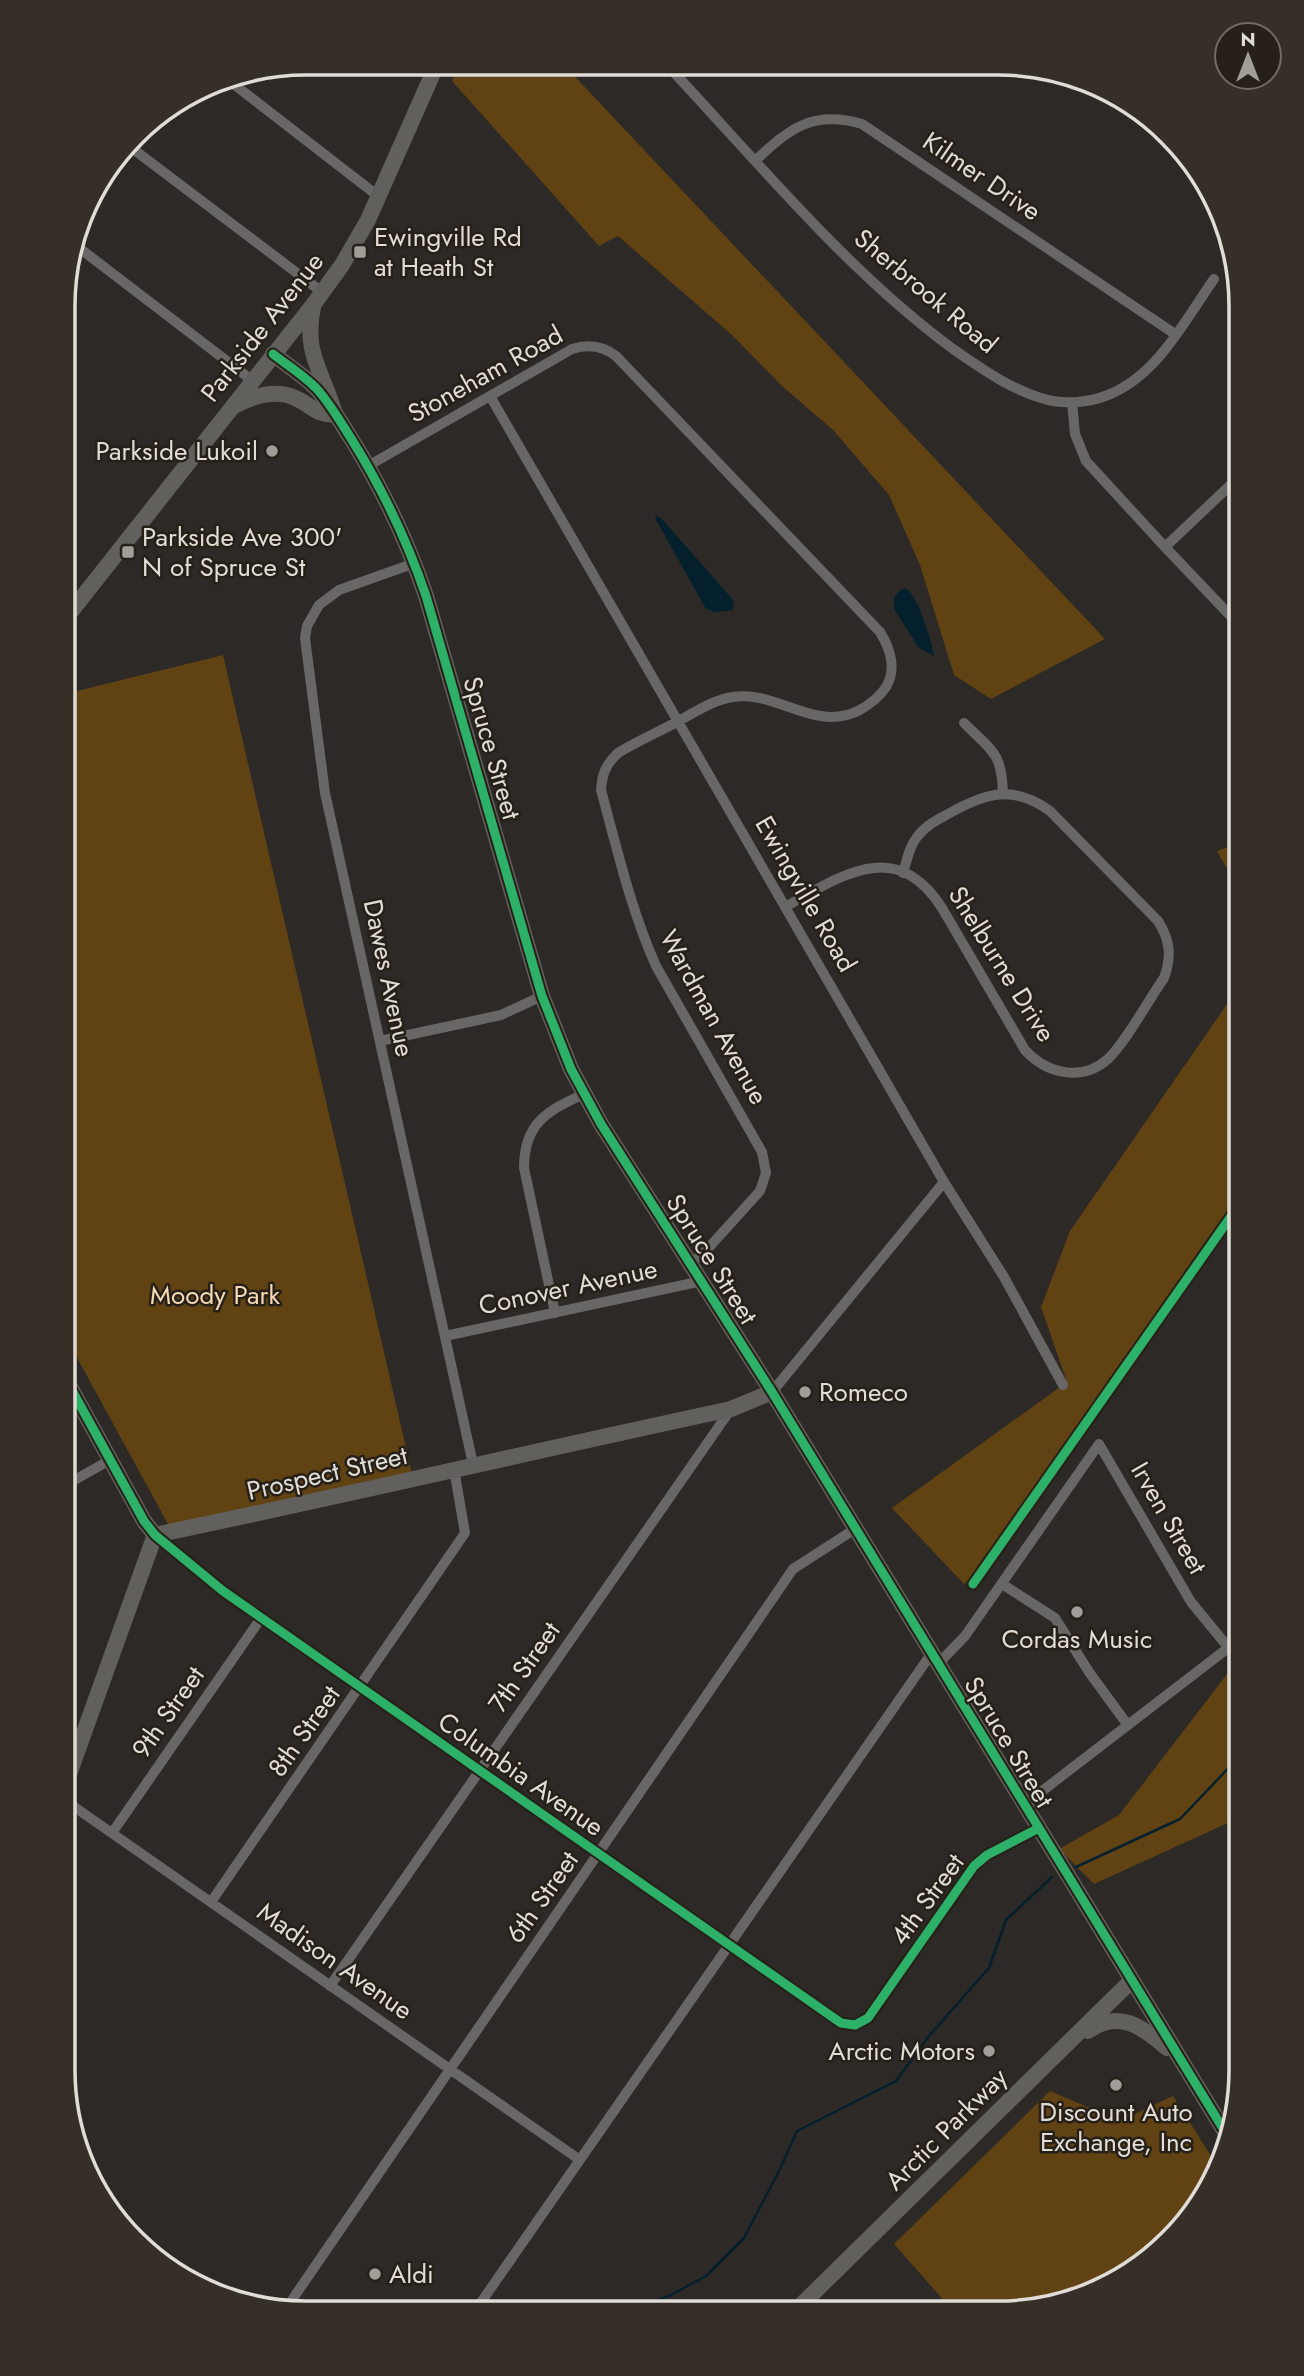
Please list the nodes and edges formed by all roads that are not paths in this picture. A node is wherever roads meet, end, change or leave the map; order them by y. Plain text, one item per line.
1 (677, 75) edge
2 (432, 76) edge
3 (236, 86) edge
4 (136, 151) edge
5 (756, 160) junction
6 (378, 196) junction
7 (82, 250) edge
8 (1214, 279) dead end
9 (317, 298) junction
10 (1175, 334) junction
11 (274, 354) junction
12 (253, 381) junction
13 (490, 396) junction
14 (652, 396) joint
15 (1072, 402) junction
16 (231, 408) junction
17 (335, 414) junction
18 (368, 466) junction
19 (1229, 486) edge
20 (1165, 547) junction
21 (415, 563) junction
22 (75, 606) edge
23 (1229, 614) edge
24 (677, 722) junction
25 (964, 723) dead end
26 (1003, 794) junction
27 (903, 873) junction
28 (785, 907) junction
29 (542, 996) junction
30 (380, 1041) junction
31 (584, 1094) junction
32 (944, 1182) junction
33 (690, 1262) junction
34 (702, 1281) junction
35 (555, 1313) junction
36 (445, 1336) junction
37 (1063, 1385) dead end
38 (772, 1392) junction
39 (75, 1396) edge
40 (731, 1409) junction
41 (110, 1460) junction
42 (473, 1464) junction
43 (453, 1469) junction
44 (75, 1480) edge
45 (855, 1529) junction
46 (155, 1535) junction
47 (1002, 1584) junction
48 (261, 1618) junction
49 (1228, 1647) joint
50 (934, 1660) junction
51 (359, 1687) junction
52 (1127, 1724) junction
53 (75, 1757) edge
54 (480, 1771) junction
55 (1024, 1805) junction
56 (75, 1807) edge
57 (1037, 1829) junction
58 (112, 1833) junction
59 (599, 1854) junction
60 (211, 1902) junction
61 (729, 1945) junction
62 (1131, 1981) junction
63 (330, 1986) junction
64 (870, 2016) joint
65 (1180, 2061) junction
66 (450, 2070) junction
67 (1041, 2070) junction
68 (1221, 2126) edge
69 (580, 2160) junction
70 (291, 2300) edge
71 (482, 2301) edge
72 (805, 2301) edge

1 - 5 street, Sherbrook Road
2 - 6 street
3 - 6 street
4 - 9 street
5 - 10 street, Kilmer Drive
5 - 15 street, Sherbrook Road
6 - 9 street, Parkside Avenue
7 - 12 street
8 - 10 street, Sherbrook Road
9 - 11 street, Parkside Avenue
9 - 17 street
10 - 15 street, Sherbrook Road
11 - 12 street, Parkside Avenue
11 - 17 street, Spruce Street
12 - 16 street, Parkside Avenue
13 - 14 street, Stoneham Road
13 - 18 street, Stoneham Road
13 - 24 street, Ewingville Road
14 - 24 street, Wardman Avenue
15 - 20 street
16 - 17 street
16 - 22 street, Parkside Avenue
17 - 18 street, Spruce Street
18 - 21 street, Spruce Street
19 - 20 street
20 - 23 street
21 - 29 street, Spruce Street
21 - 30 street, Dawes Avenue
24 - 28 street, Ewingville Road
24 - 33 street, Wardman Avenue
25 - 26 street
26 - 27 street, Shelburne Drive
26 - 27 street, Shelburne Drive
27 - 28 street, Shelburne Drive
28 - 32 street, Ewingville Road
29 - 30 street
29 - 31 street, Spruce Street
30 - 36 street, Dawes Avenue
31 - 33 street, Spruce Street
31 - 35 street
32 - 37 street
32 - 38 street
33 - 34 street, Spruce Street
34 - 35 street, Conover Avenue
34 - 38 street, Spruce Street
35 - 36 street, Conover Avenue
36 - 42 street, Dawes Avenue
38 - 40 street, Prospect Street
38 - 45 street, Spruce Street
39 - 41 street
40 - 42 street, Prospect Street
40 - 54 street, 7th Street
41 - 44 street
41 - 46 street
42 - 43 street, Prospect Street
43 - 46 street, Prospect Street
43 - 51 street, 8th Street
45 - 50 street, Spruce Street
45 - 59 street, 6th Street
46 - 48 street, Columbia Avenue
46 - 53 street
47 - 49 street, Irven Street
47 - 50 street
47 - 52 street
48 - 51 street, Columbia Avenue
48 - 58 street, 9th Street
49 - 52 street
50 - 55 street, Spruce Street
50 - 61 street
51 - 54 street, Columbia Avenue
51 - 60 street, 8th Street
52 - 55 street
54 - 59 street, Columbia Avenue
54 - 63 street, 7th Street
55 - 57 street, Spruce Street
56 - 58 street, Madison Avenue
57 - 62 street, Spruce Street
57 - 64 street, 4th Street
58 - 60 street, Madison Avenue
59 - 61 street, Columbia Avenue
59 - 66 street, 6th Street
60 - 63 street, Madison Avenue
61 - 64 street, Columbia Avenue
61 - 69 street
62 - 65 street, Spruce Street
62 - 67 street, Arctic Parkway
63 - 66 street, Madison Avenue
65 - 67 street
65 - 68 street, Spruce Street
66 - 69 street, Madison Avenue
66 - 70 street, 6th Street
67 - 72 street, Arctic Parkway
69 - 71 street

